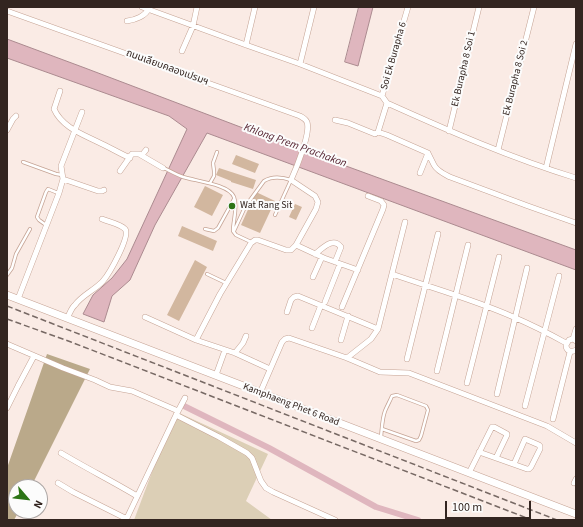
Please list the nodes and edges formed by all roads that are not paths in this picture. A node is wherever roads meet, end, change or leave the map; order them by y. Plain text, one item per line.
1 (142, 7) edge
2 (197, 7) edge
3 (255, 7) edge
4 (314, 7) edge
5 (408, 7) edge
6 (479, 7) edge
7 (534, 7) edge
8 (149, 8) edge
9 (7, 11) edge
10 (127, 21) dead end
11 (193, 26) junction
12 (576, 44) edge
13 (246, 45) junction
14 (182, 51) dead end
15 (300, 64) junction
16 (60, 91) dead end
17 (382, 96) junction
18 (387, 104) junction
19 (82, 112) dead end
20 (16, 116) dead end
21 (335, 120) dead end
22 (7, 130) edge
23 (75, 131) junction
24 (449, 131) junction
25 (378, 132) junction
26 (146, 150) dead end
27 (498, 150) junction
28 (217, 152) dead end
29 (428, 153) junction
30 (142, 156) junction
31 (130, 158) junction
32 (23, 162) dead end
33 (163, 168) joint
34 (546, 168) junction
35 (120, 171) dead end
36 (420, 173) dead end
37 (63, 177) junction
38 (576, 178) edge
39 (291, 180) junction
40 (210, 183) junction
41 (104, 190) dead end
42 (59, 193) junction
43 (368, 196) dead end
44 (234, 198) junction
45 (275, 215) dead end
46 (102, 219) dead end
47 (405, 222) dead end
48 (576, 223) edge
49 (46, 225) junction
50 (30, 229) dead end
51 (205, 229) dead end
52 (234, 231) junction
53 (438, 234) dead end
54 (251, 243) junction
55 (296, 245) junction
56 (468, 245) dead end
57 (315, 254) junction
58 (322, 257) junction
59 (499, 257) dead end
60 (338, 263) junction
61 (528, 268) dead end
62 (358, 270) junction
63 (207, 274) dead end
64 (392, 274) junction
65 (7, 275) edge
66 (314, 276) dead end
67 (559, 276) dead end
68 (226, 283) junction
69 (426, 286) junction
70 (7, 295) edge
71 (456, 296) junction
72 (18, 299) junction
73 (323, 304) junction
74 (487, 306) junction
75 (342, 307) dead end
76 (287, 312) dead end
77 (348, 316) junction
78 (145, 317) dead end
79 (67, 318) junction
80 (515, 318) junction
81 (312, 328) dead end
82 (378, 329) junction
83 (576, 329) edge
84 (545, 331) junction
85 (246, 336) dead end
86 (196, 340) junction
87 (341, 340) dead end
88 (575, 340) edge
89 (566, 343) junction
90 (7, 344) edge
91 (225, 350) junction
92 (576, 350) edge
93 (570, 352) junction
94 (235, 353) junction
95 (34, 356) junction
96 (347, 358) junction
97 (407, 359) dead end
98 (270, 369) junction
99 (437, 371) dead end
100 (216, 375) junction
101 (467, 383) dead end
102 (260, 393) junction
103 (497, 394) dead end
104 (185, 398) dead end
105 (525, 406) dead end
106 (7, 408) edge
107 (177, 413) junction
108 (553, 419) dead end
109 (382, 429) junction
110 (380, 439) junction
111 (576, 443) edge
112 (479, 452) junction
113 (61, 453) dead end
114 (496, 458) junction
115 (514, 464) junction
116 (469, 473) junction
117 (58, 483) dead end
118 (137, 496) junction
119 (576, 514) edge
120 (126, 520) edge
121 (335, 520) edge

1 - 8 street
2 - 11 street
3 - 13 street
4 - 15 street
5 - 17 street, Soi Ek Burapha 6
6 - 24 street, Ek Burapha 8 Soi 1
7 - 27 street, Ek Burapha 8 Soi 2
8 - 10 street
8 - 11 street
9 - 39 street, ถนนเลียบคลองเปรมฯ
11 - 13 street
11 - 14 street
12 - 34 street
13 - 15 street
15 - 17 street
16 - 23 street
17 - 18 street, Soi Ek Burapha 6
18 - 24 street
18 - 25 street
19 - 23 street
20 - 22 street
21 - 25 street
23 - 31 street
23 - 37 street
24 - 27 street
25 - 29 street
26 - 30 street
27 - 34 street
28 - 40 lane
29 - 36 street
29 - 48 street
30 - 31 street
30 - 33 street
31 - 35 street
32 - 37 lane
33 - 40 lane
34 - 38 street
37 - 41 street
37 - 42 street
39 - 45 lane
39 - 52 lane
39 - 55 street
40 - 44 lane
42 - 49 street
42 - 49 lane
43 - 62 street
44 - 51 lane
44 - 52 lane
46 - 79 street
47 - 64 street
49 - 72 street
50 - 65 lane
52 - 54 lane
53 - 69 street
54 - 55 street
54 - 68 street
55 - 57 street
56 - 71 street
57 - 58 street
57 - 60 street
58 - 60 street
58 - 66 street
59 - 74 street
60 - 62 street
60 - 73 street
61 - 80 street
62 - 75 street
63 - 68 lane
64 - 69 street
64 - 82 street
67 - 84 street
68 - 86 street
69 - 71 street
69 - 97 street
70 - 72 main road, Kamphaeng Phet 6 Road
71 - 74 street
71 - 99 street
72 - 79 main road, Kamphaeng Phet 6 Road
73 - 76 street
73 - 77 street
73 - 81 street
74 - 80 street
74 - 101 street
77 - 82 street
77 - 87 street
78 - 86 street
79 - 100 main road, Kamphaeng Phet 6 Road
80 - 84 street
80 - 103 street
82 - 96 street
83 - 88 street
84 - 89 street
84 - 105 street
85 - 94 street
86 - 91 street
88 - 89 street
89 - 93 street
90 - 95 street
91 - 94 street
91 - 100 street
92 - 93 street
93 - 108 street
94 - 98 street
95 - 106 street
95 - 107 street
96 - 98 street
96 - 111 street
98 - 102 street
100 - 102 main road, Kamphaeng Phet 6 Road
102 - 110 main road, Kamphaeng Phet 6 Road
104 - 107 street
107 - 118 street
107 - 121 street
109 - 109 lane
109 - 110 lane
110 - 116 main road, Kamphaeng Phet 6 Road
112 - 114 street
112 - 114 street
112 - 116 street
113 - 118 street
114 - 115 street
115 - 115 street
116 - 119 main road, Kamphaeng Phet 6 Road
117 - 120 street
118 - 120 street

